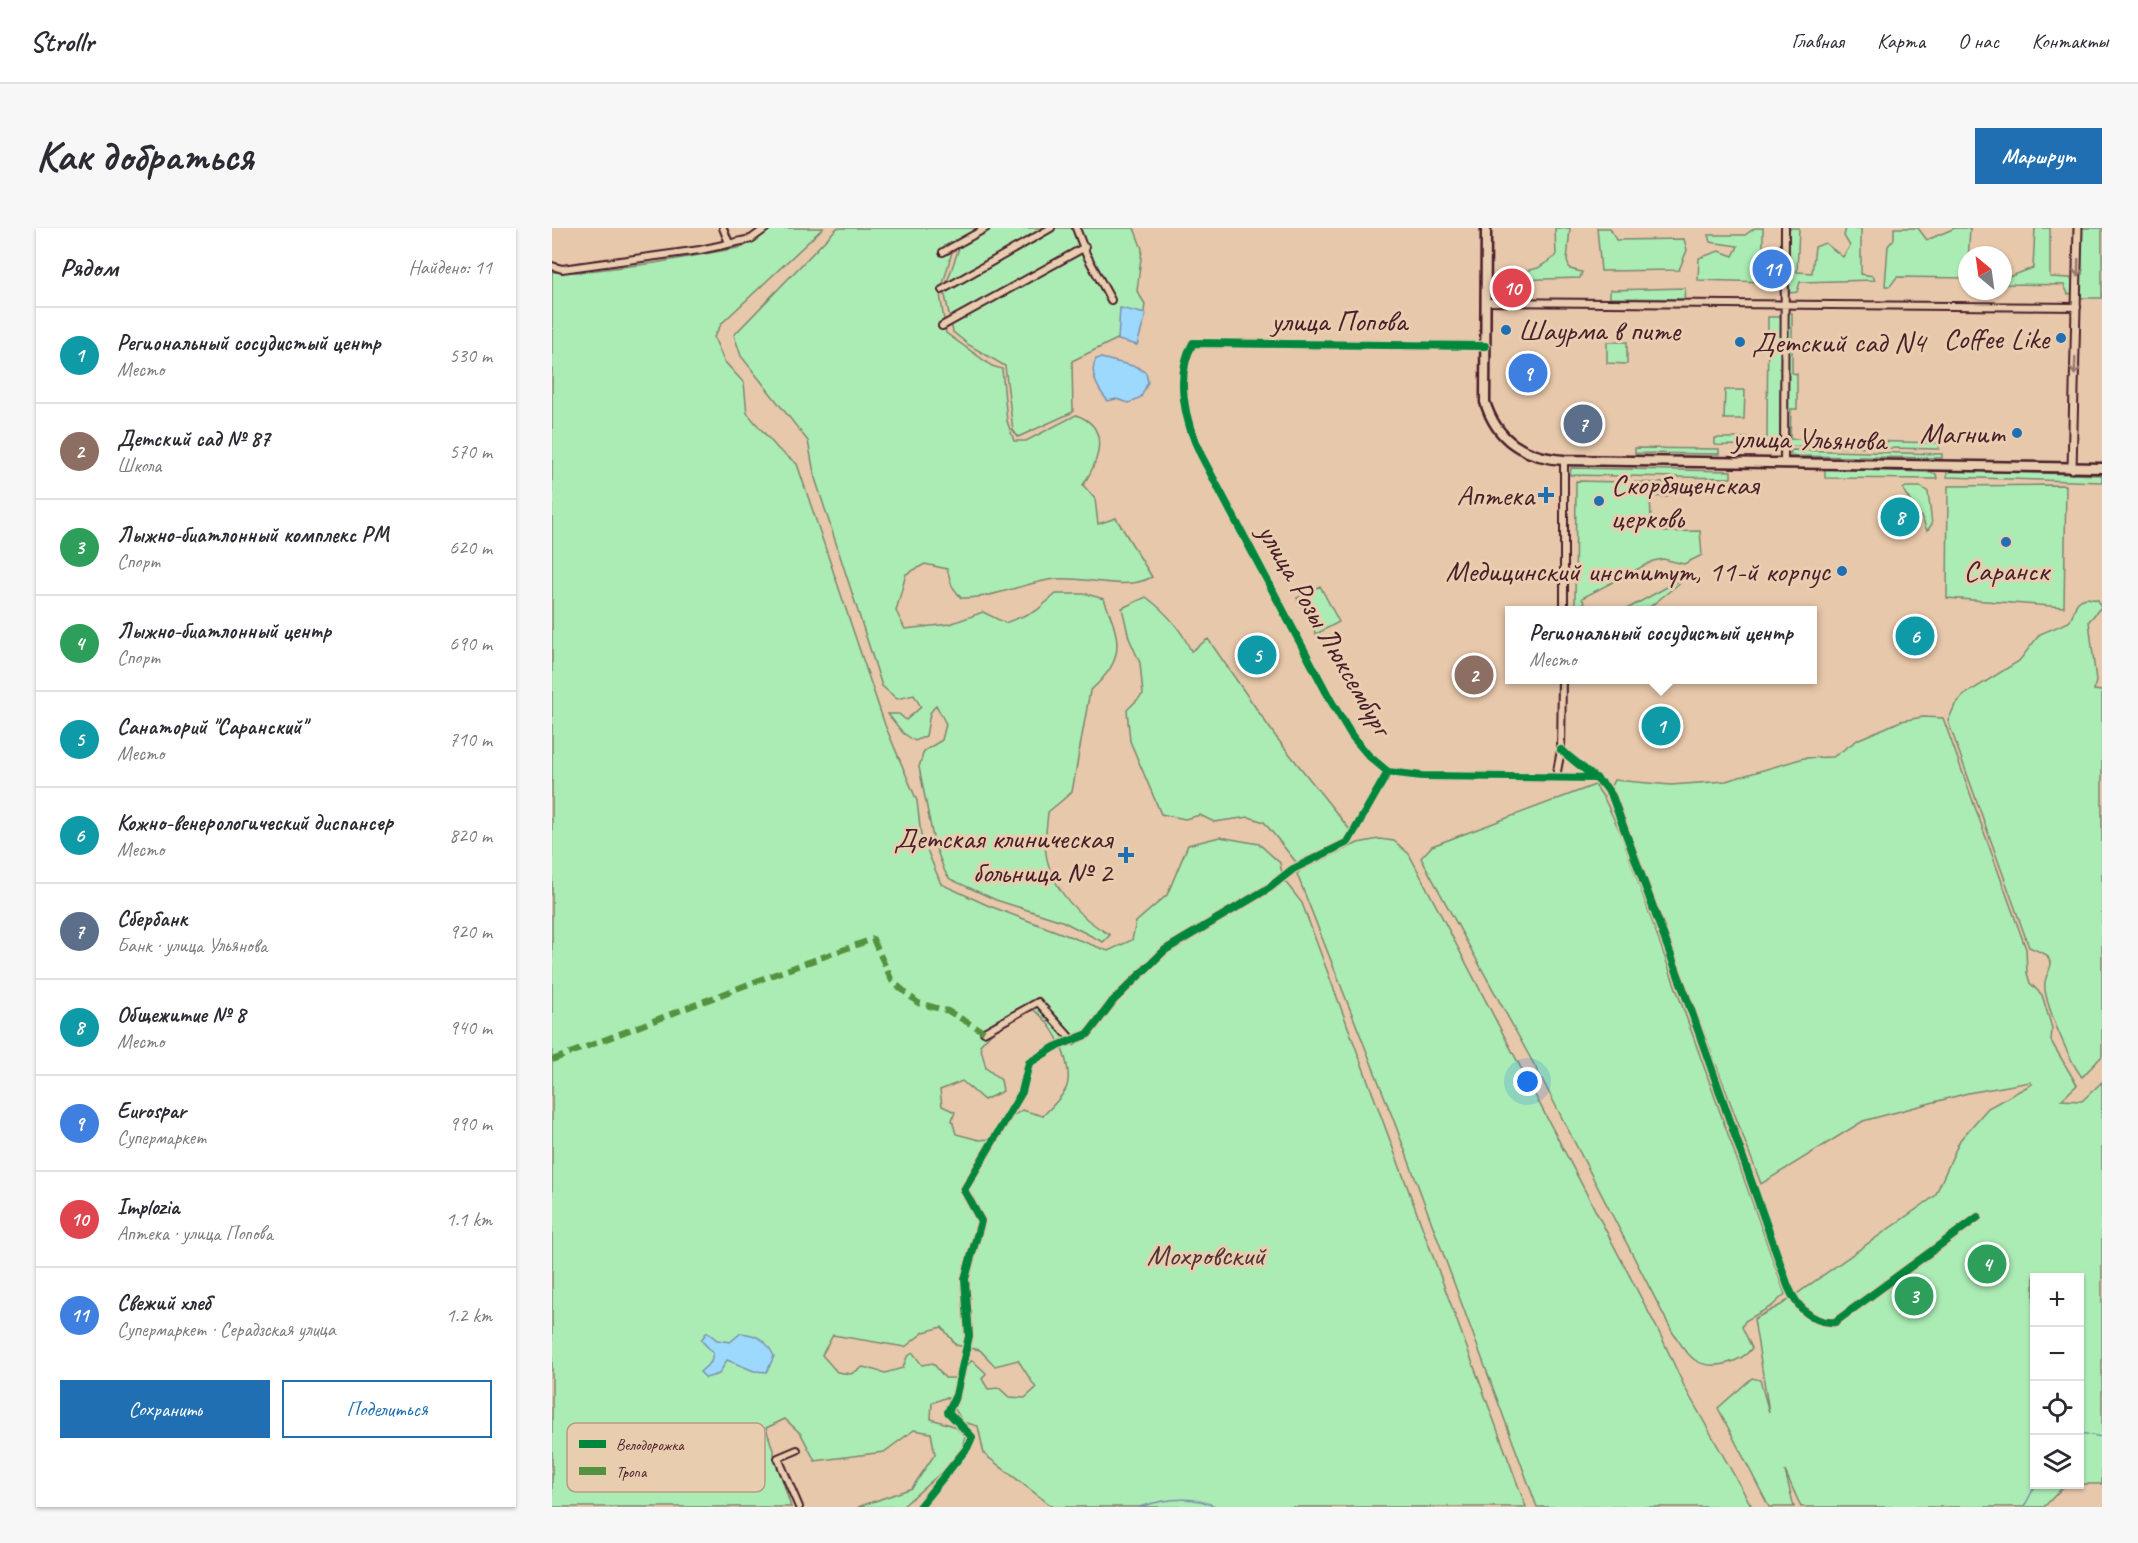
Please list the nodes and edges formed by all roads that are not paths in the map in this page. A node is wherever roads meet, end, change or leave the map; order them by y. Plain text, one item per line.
1 (723, 228) edge
2 (766, 228) edge
3 (986, 228) edge
4 (1051, 228) edge
5 (1076, 228) edge
6 (1486, 228) edge
7 (1785, 228) edge
8 (2078, 228) edge
9 (729, 243) junction
10 (1085, 247) junction
11 (943, 252) dead end
12 (552, 266) edge
13 (942, 290) dead end
14 (1111, 300) dead end
15 (1485, 302) junction
16 (1785, 303) junction
17 (2077, 307) junction
18 (942, 326) dead end
19 (1193, 343) joint
20 (1485, 346) junction
21 (1564, 460) junction
22 (1784, 463) junction
23 (2102, 468) edge
24 (2072, 469) junction
25 (1564, 606) edge
26 (1562, 684) edge
27 (1561, 750) junction
28 (1388, 772) junction
29 (1556, 777) junction
30 (1596, 778) junction
31 (984, 1032) dead end
32 (1073, 1041) junction
33 (1978, 1217) dead end
34 (797, 1450) dead end
35 (799, 1507) edge
36 (919, 1507) edge

1 - 9 street
2 - 9 street
3 - 11 street
4 - 13 street
5 - 10 street
6 - 15 main road
7 - 16 street
8 -> 17 street
9 - 12 street
10 - 14 street
10 - 18 street
15 - 16 street
15 - 20 main road
16 - 17 street
16 - 22 street
17 -> 24 street
19 - 20 street, улица Попова
19 - 28 street, улица Розы Люксембург
20 - 21 main road, улица Ульянова
21 - 22 main road, улица Ульянова
21 - 25 street
22 - 24 main road, улица Ульянова
23 - 24 main road, улица Ульянова
26 - 27 street
27 - 29 street
27 - 30 street
28 - 29 street, улица Розы Люксембург
28 - 32 street
29 - 30 street, улица Розы Люксембург
30 - 33 street
31 - 32 street
32 - 36 street
34 - 35 street

